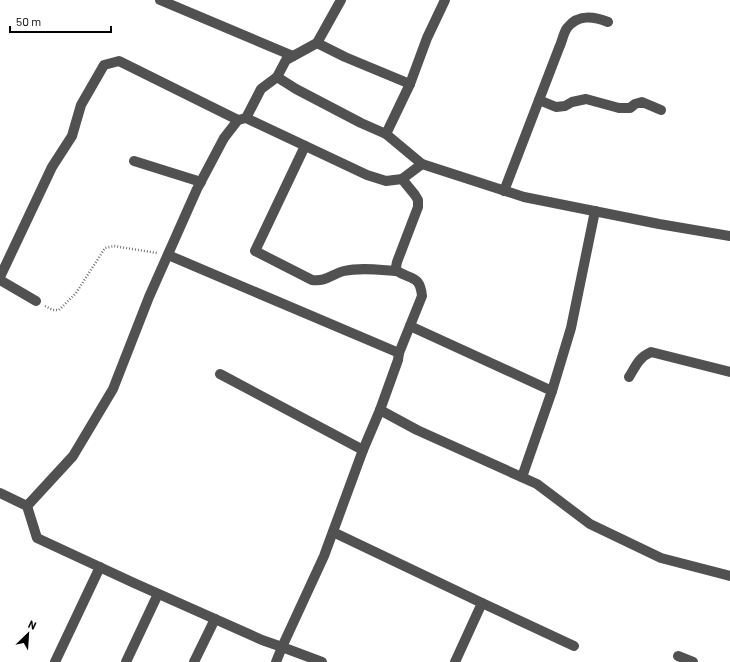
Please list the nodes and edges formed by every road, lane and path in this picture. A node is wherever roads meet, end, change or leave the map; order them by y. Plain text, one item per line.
1 (160, 0) edge
2 (341, 0) edge
3 (446, 0) edge
4 (608, 22) dead end
5 (318, 43) junction
6 (294, 56) junction
7 (277, 77) junction
8 (410, 84) junction
9 (539, 100) junction
10 (661, 110) dead end
11 (242, 119) junction
12 (386, 134) junction
13 (305, 146) junction
14 (134, 162) dead end
15 (422, 164) junction
16 (402, 179) junction
17 (201, 182) junction
18 (504, 191) junction
19 (595, 211) junction
20 (730, 236) edge
21 (168, 255) junction
22 (397, 271) junction
23 (0, 277) edge
24 (0, 280) edge
25 (36, 301) joint
26 (410, 326) junction
27 (399, 353) junction
28 (730, 372) edge
29 (220, 374) dead end
30 (629, 377) dead end
31 (552, 391) junction
32 (380, 410) junction
33 (363, 450) junction
34 (522, 477) junction
35 (0, 493) edge
36 (27, 506) junction
37 (334, 532) junction
38 (100, 567) junction
39 (730, 576) edge
40 (158, 594) junction
41 (482, 603) junction
42 (215, 619) junction
43 (574, 646) dead end
44 (282, 647) junction
45 (678, 656) dead end
46 (56, 662) edge
47 (126, 662) edge
48 (194, 662) edge
49 (276, 662) edge
50 (322, 662) edge
51 (455, 662) edge
52 (693, 662) edge

1 - 6 street
2 - 5 street
3 - 8 street
4 - 9 street
5 - 6 street
5 - 8 street
6 - 7 street
7 - 11 street
7 - 12 street
8 - 12 street
9 - 10 street
9 - 18 street
11 - 13 street
11 - 17 street
11 - 23 street
12 - 15 street
13 - 16 street
13 - 22 street
14 - 17 street
15 - 16 street
15 - 18 street
16 - 22 street
17 - 21 street
18 - 19 street
19 - 20 street
19 - 31 street
21 - 25 path
21 - 27 street
21 - 36 street
22 - 26 street
24 - 25 street
26 - 27 street
26 - 31 street
27 - 32 street
28 - 30 street
29 - 33 street
31 - 34 street
32 - 33 street
32 - 34 street
33 - 37 street
34 - 39 street
35 - 36 street
36 - 38 street
37 - 41 street
37 - 44 street
38 - 40 street
38 - 46 street
40 - 42 street
40 - 47 street
41 - 43 street
41 - 51 street
42 - 44 street
42 - 48 street
44 - 49 street
44 - 50 street
45 - 52 street

